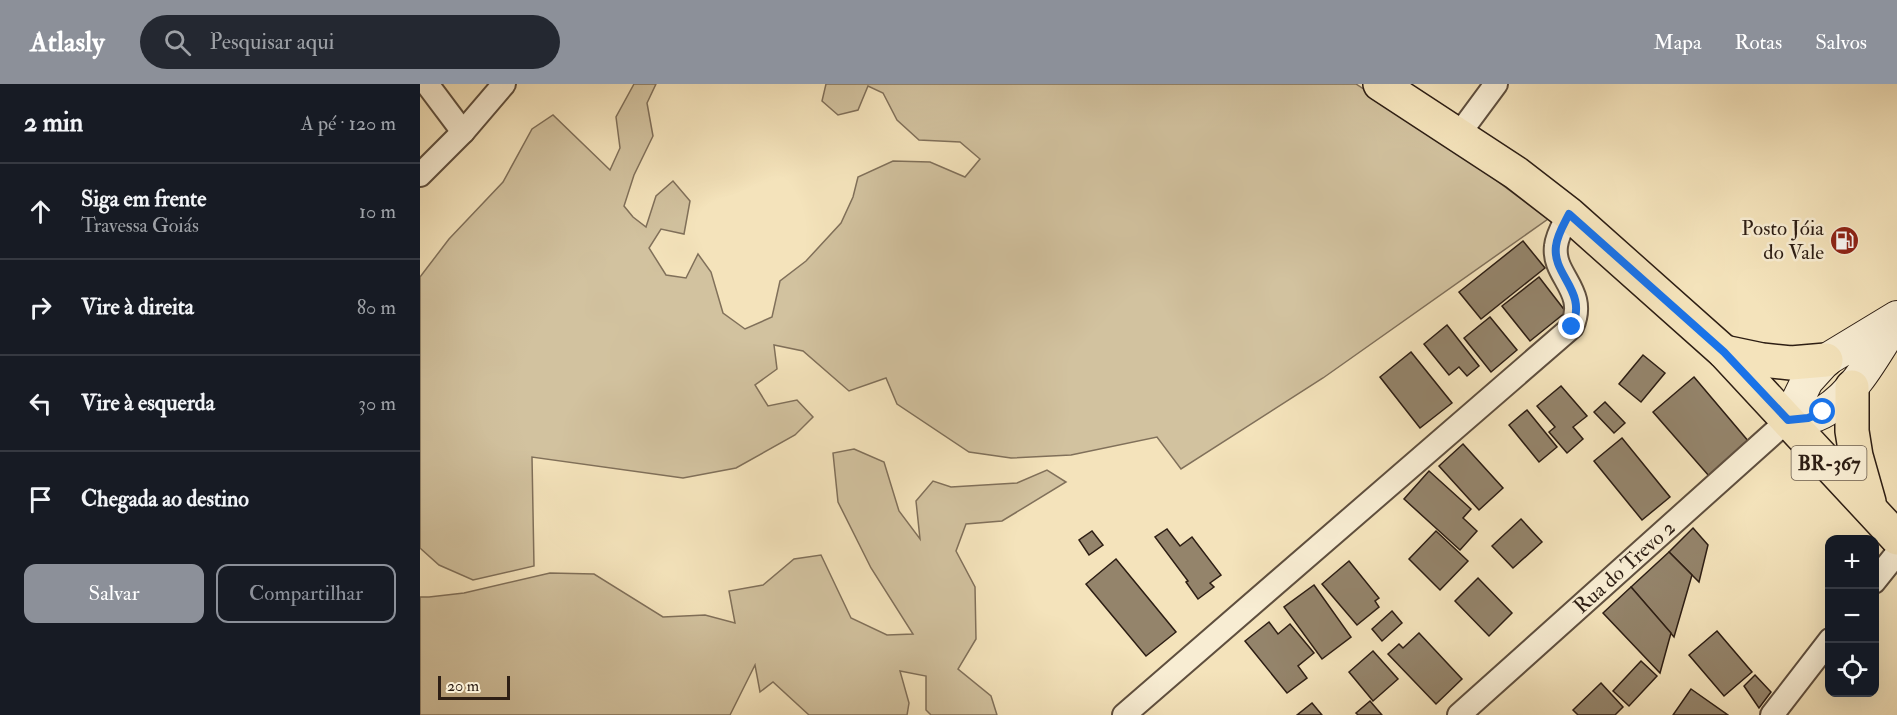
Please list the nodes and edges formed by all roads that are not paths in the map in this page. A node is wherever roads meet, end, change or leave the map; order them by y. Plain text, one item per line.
1 (427, 84) edge
2 (504, 84) edge
3 (1380, 84) edge
4 (1496, 84) edge
5 (463, 132) junction
6 (1460, 134) junction
7 (420, 175) edge
8 (1569, 214) junction
9 (1897, 319) edge
10 (1724, 352) junction
11 (1826, 360) junction
12 (1852, 387) junction
13 (1788, 420) junction
14 (1870, 507) junction
15 (1897, 538) edge
16 (1897, 553) edge
17 (1879, 577) edge
18 (1828, 643) edge
19 (1124, 715) edge
20 (1459, 715) edge
21 (1772, 715) edge

1 - 5 street
2 - 5 street
3 - 6 main road, BR-367
4 - 6 street
5 - 7 street
6 - 8 main road, BR-367
8 - 10 main road, BR-367
8 - 19 street
9 - 11 street
9 - 12 street
10 - 11 main road
10 - 13 main road, BR-367
11 - 13 street
12 - 13 street
12 - 14 main road
13 - 14 main road, BR-367
13 - 20 street, Rua do Trevo 2
14 - 15 main road, BR-367
16 - 17 street
18 - 21 street

